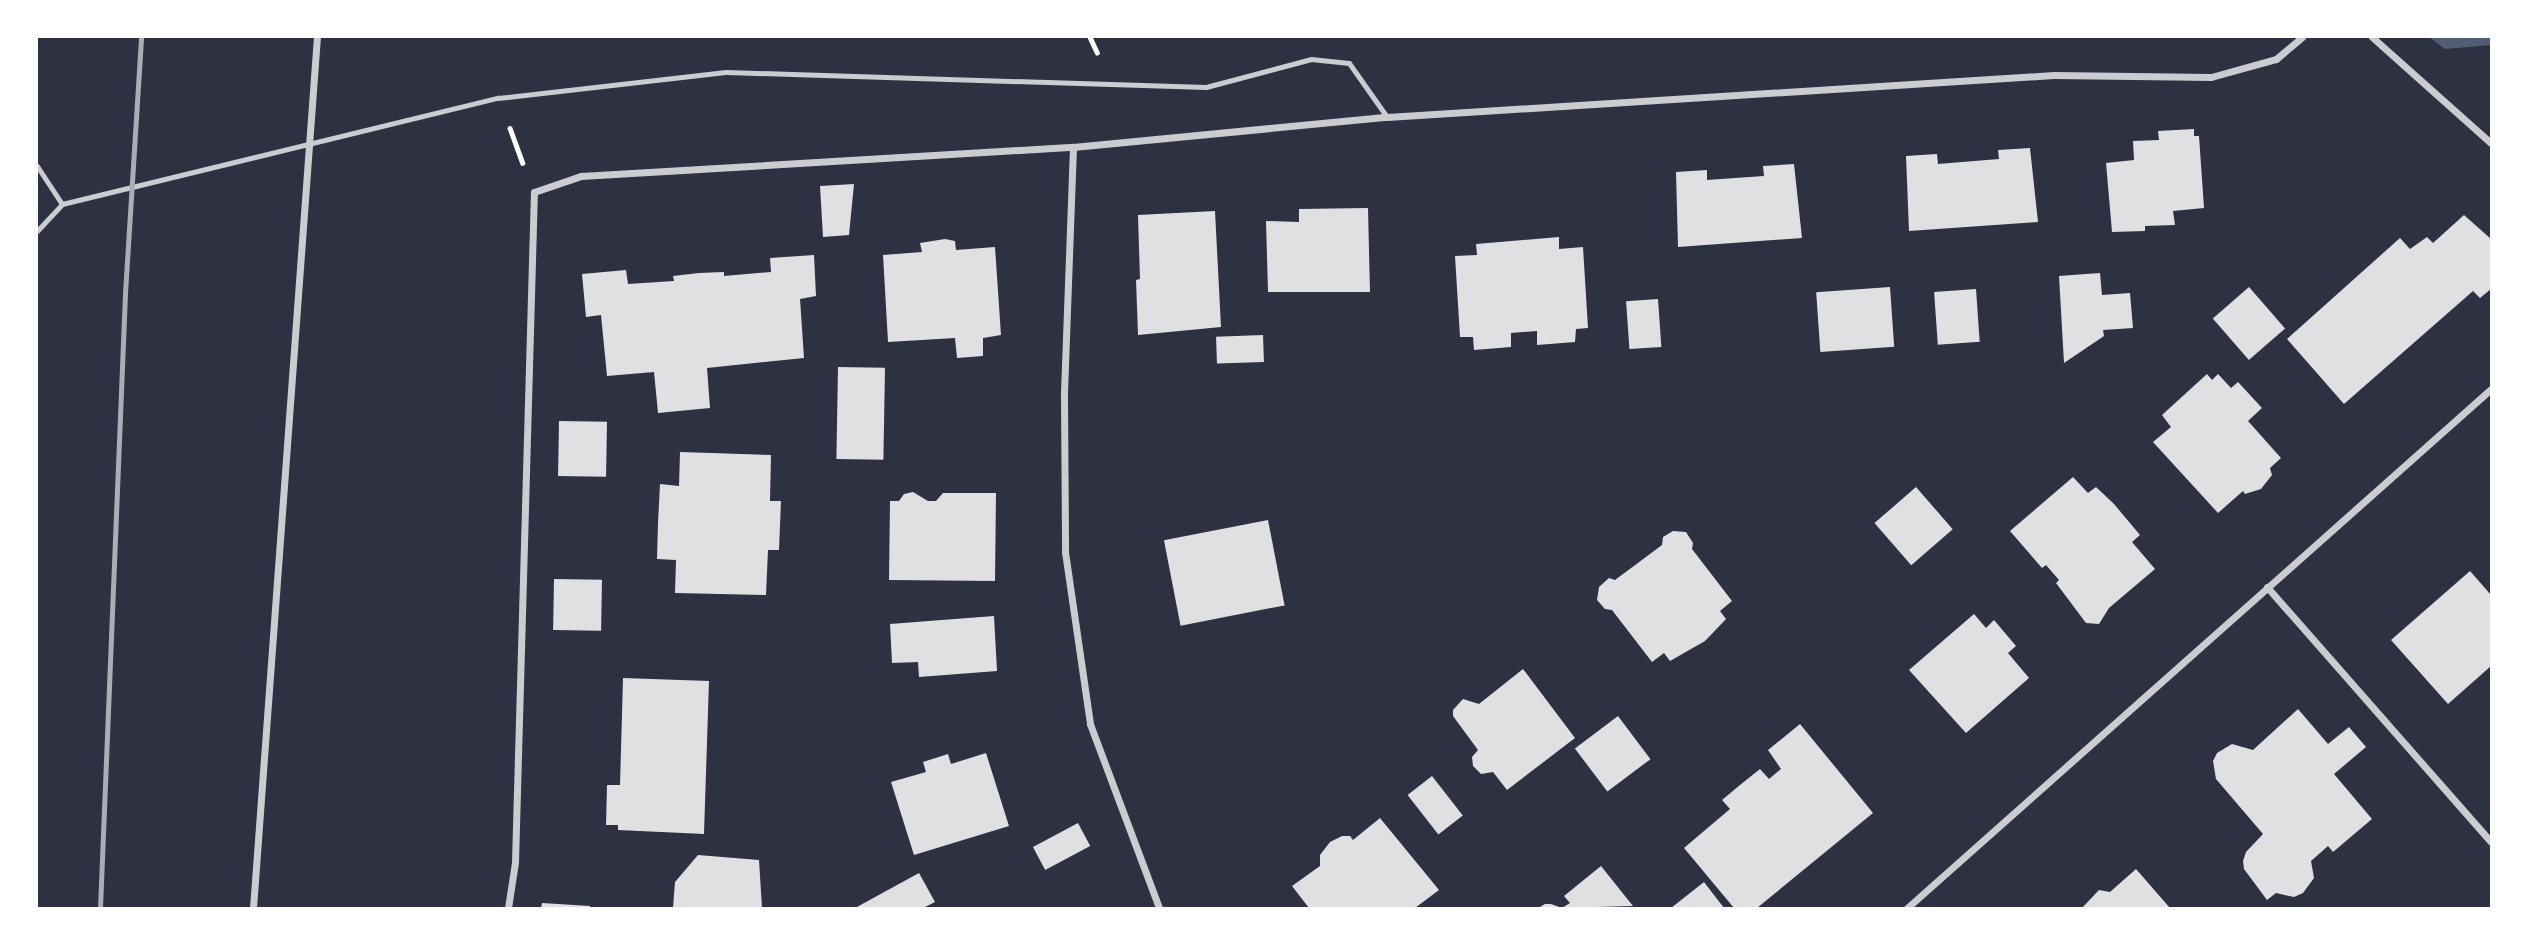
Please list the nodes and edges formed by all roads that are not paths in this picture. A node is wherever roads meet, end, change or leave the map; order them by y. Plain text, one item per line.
1 (317, 37) edge
2 (2302, 37) edge
3 (2372, 37) edge
4 (1387, 117) junction
5 (2491, 143) edge
6 (1073, 147) junction
7 (37, 166) edge
8 (62, 204) junction
9 (37, 231) edge
10 (2491, 388) edge
11 (2267, 587) junction
12 (2491, 842) edge
13 (253, 908) edge
14 (508, 908) edge
15 (1159, 908) edge
16 (1907, 908) edge

1 - 13 street
2 - 4 street
3 - 5 street
4 - 6 street
4 - 8 lane
6 - 14 street
6 - 15 street
7 - 8 lane
8 - 9 lane
10 - 11 street
11 - 12 street
11 - 16 street

